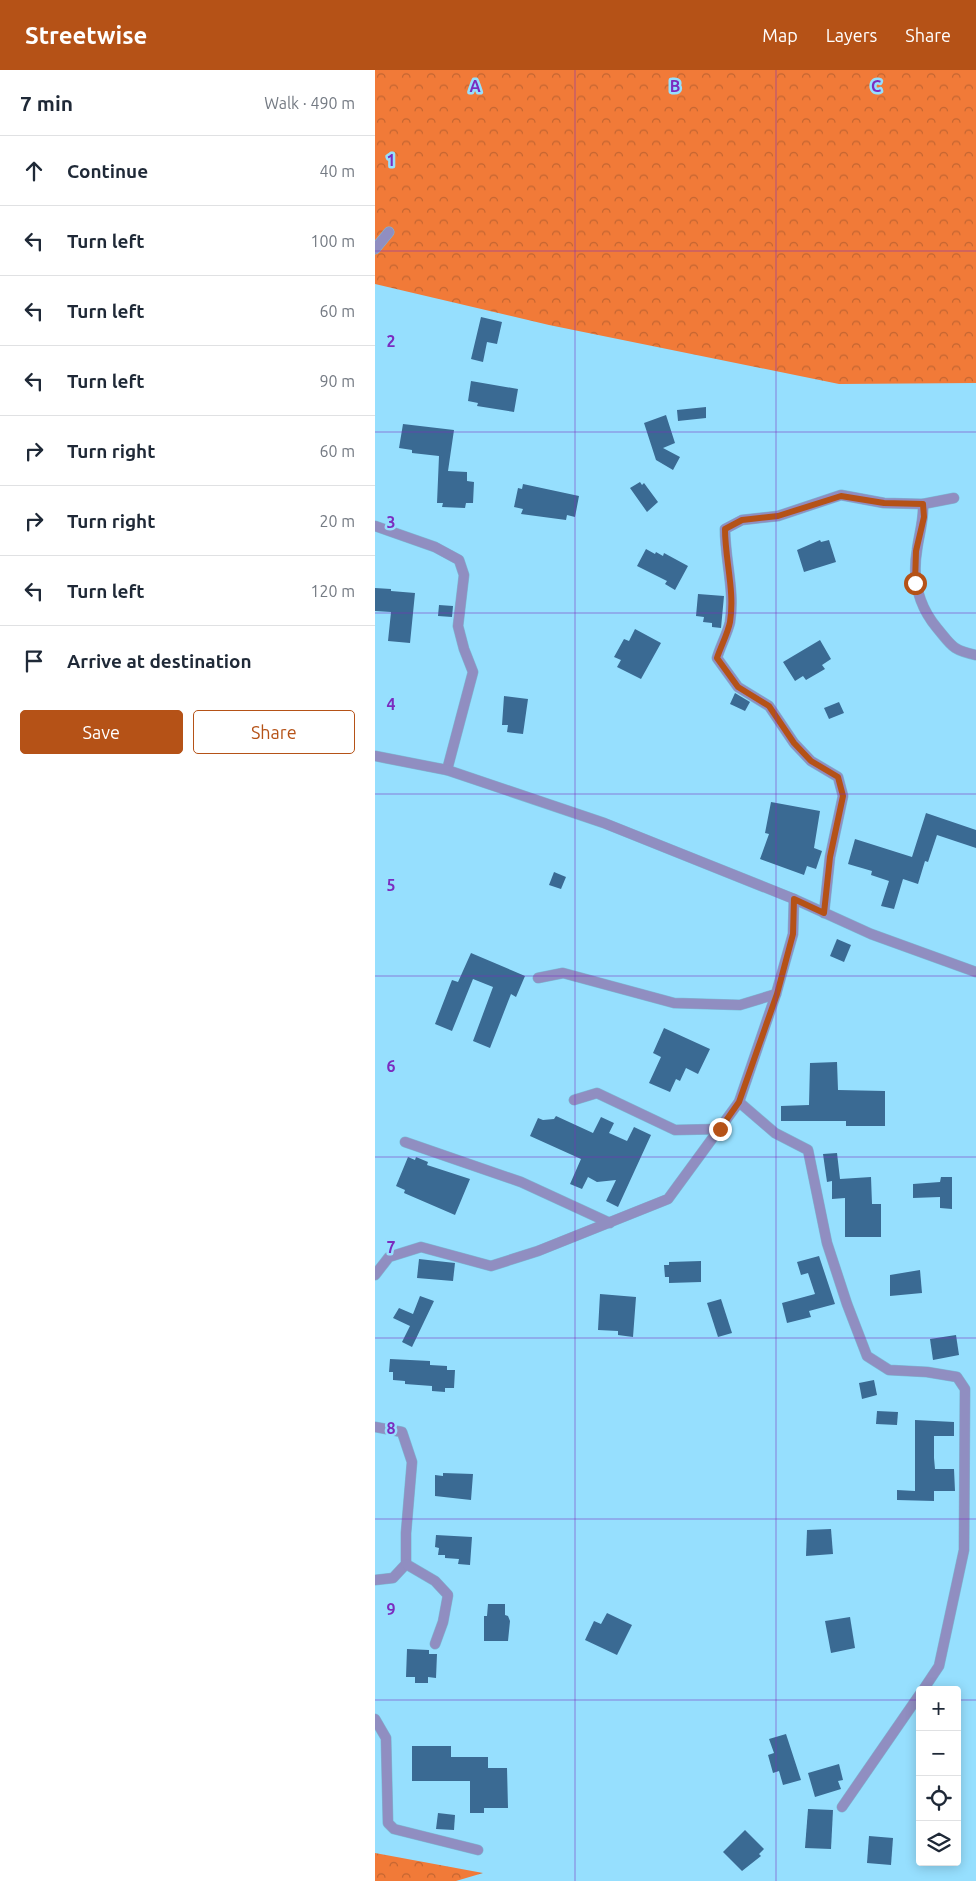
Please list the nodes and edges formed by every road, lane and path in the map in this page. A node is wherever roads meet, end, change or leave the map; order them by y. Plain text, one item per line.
1 (389, 232) dead end
2 (375, 249) edge
3 (954, 498) dead end
4 (923, 504) junction
5 (375, 526) edge
6 (976, 655) edge
7 (375, 756) edge
8 (447, 770) junction
9 (794, 899) junction
10 (824, 913) junction
11 (976, 972) edge
12 (538, 978) dead end
13 (777, 994) junction
14 (574, 1100) dead end
15 (739, 1102) junction
16 (720, 1129) junction
17 (405, 1142) dead end
18 (610, 1223) junction
19 (375, 1275) edge
20 (375, 1428) edge
21 (406, 1564) junction
22 (375, 1580) edge
23 (435, 1644) dead end
24 (926, 1686) edge
25 (916, 1700) edge
26 (375, 1719) edge
27 (842, 1807) dead end
28 (478, 1850) dead end

1 - 2 street
3 - 4 street
4 - 6 street
4 - 10 street
5 - 8 street
7 - 8 street
8 - 9 street
9 - 10 street
9 - 13 street
10 - 11 street
12 - 13 street
13 - 15 street
14 - 16 street
15 - 16 street
15 - 24 street
16 - 18 street
17 - 18 street
18 - 19 street
20 - 21 street
21 - 22 street
21 - 23 street
25 - 27 street
26 - 28 street

